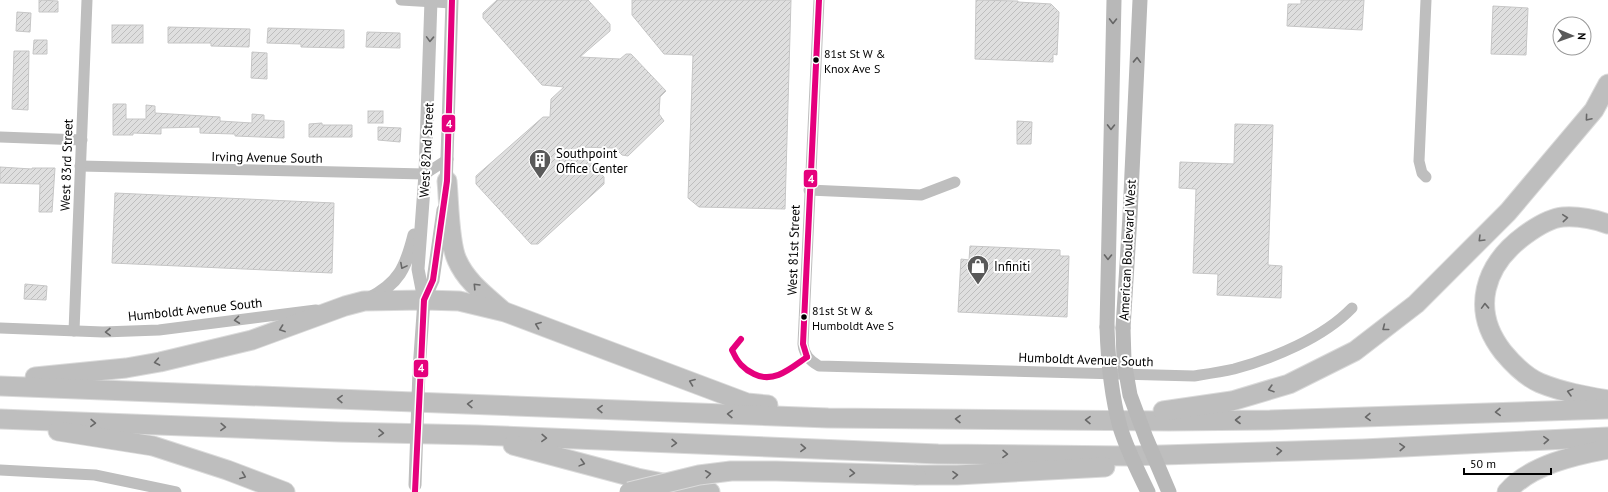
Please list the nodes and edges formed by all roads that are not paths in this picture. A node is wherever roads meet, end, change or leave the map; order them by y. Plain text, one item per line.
1 (87, 0) edge
2 (401, 0) edge
3 (431, 0) edge
4 (819, 0) edge
5 (1114, 0) edge
6 (1140, 0) edge
7 (1426, 0) edge
8 (452, 2) edge
9 (1608, 84) edge
10 (1112, 88) junction
11 (1136, 90) junction
12 (0, 137) edge
13 (82, 140) junction
14 (448, 159) junction
15 (80, 166) junction
16 (425, 174) junction
17 (1426, 177) dead end
18 (447, 181) junction
19 (955, 182) dead end
20 (809, 190) junction
21 (423, 203) junction
22 (1608, 224) edge
23 (424, 300) junction
24 (364, 301) junction
25 (345, 306) junction
26 (1352, 308) dead end
27 (505, 312) junction
28 (0, 328) edge
29 (74, 331) junction
30 (807, 357) joint
31 (0, 380) edge
32 (0, 386) edge
33 (1608, 400) edge
34 (1608, 409) edge
35 (936, 419) junction
36 (6, 420) edge
37 (1131, 420) junction
38 (477, 435) junction
39 (1608, 437) edge
40 (1608, 449) edge
41 (1223, 453) junction
42 (0, 470) edge
43 (415, 488) edge
44 (176, 492) edge
45 (286, 492) edge
46 (629, 492) edge
47 (710, 492) edge
48 (1148, 492) edge
49 (1169, 492) edge
50 (1507, 492) edge

1 - 13 street, West 83rd Street
2 - 3 street
3 - 8 street
3 -> 16 street, West 82nd Street
4 - 20 street, West 81st Street
5 -> 10 main road, American Boulevard West
11 -> 6 main road, American Boulevard West
7 - 17 street
8 - 14 street, West 82nd Street
9 -> 37 highway
10 - 11 main road
10 -> 48 main road, American Boulevard West, bridge
11 - 49 main road, American Boulevard West, bridge
12 - 13 street
13 - 15 street, West 83rd Street
14 - 16 street
14 - 18 street, West 82nd Street
15 - 16 street, Irving Avenue South
15 - 29 street, West 83rd Street
16 - 21 street, West 82nd Street
18 - 23 street, West 82nd Street
27 -> 18 highway
19 - 20 street
20 - 30 street, West 81st Street
21 - 23 street, West 82nd Street
21 -> 24 street
33 -> 22 highway
23 - 24 highway
23 - 27 highway
23 - 43 street, West 82nd Street, bridge
24 - 25 highway
25 -> 29 street, Humboldt Avenue South
25 -> 31 highway
26 - 30 street, Humboldt Avenue South
35 -> 27 highway
28 - 29 street, Humboldt Avenue South
35 -> 32 highway
34 -> 37 highway
37 -> 35 highway
36 -> 38 highway
36 -> 45 highway
38 -> 41 highway
38 -> 47 highway
41 -> 39 highway
40 - 50 highway
46 -> 41 highway, bridge
42 - 44 street

